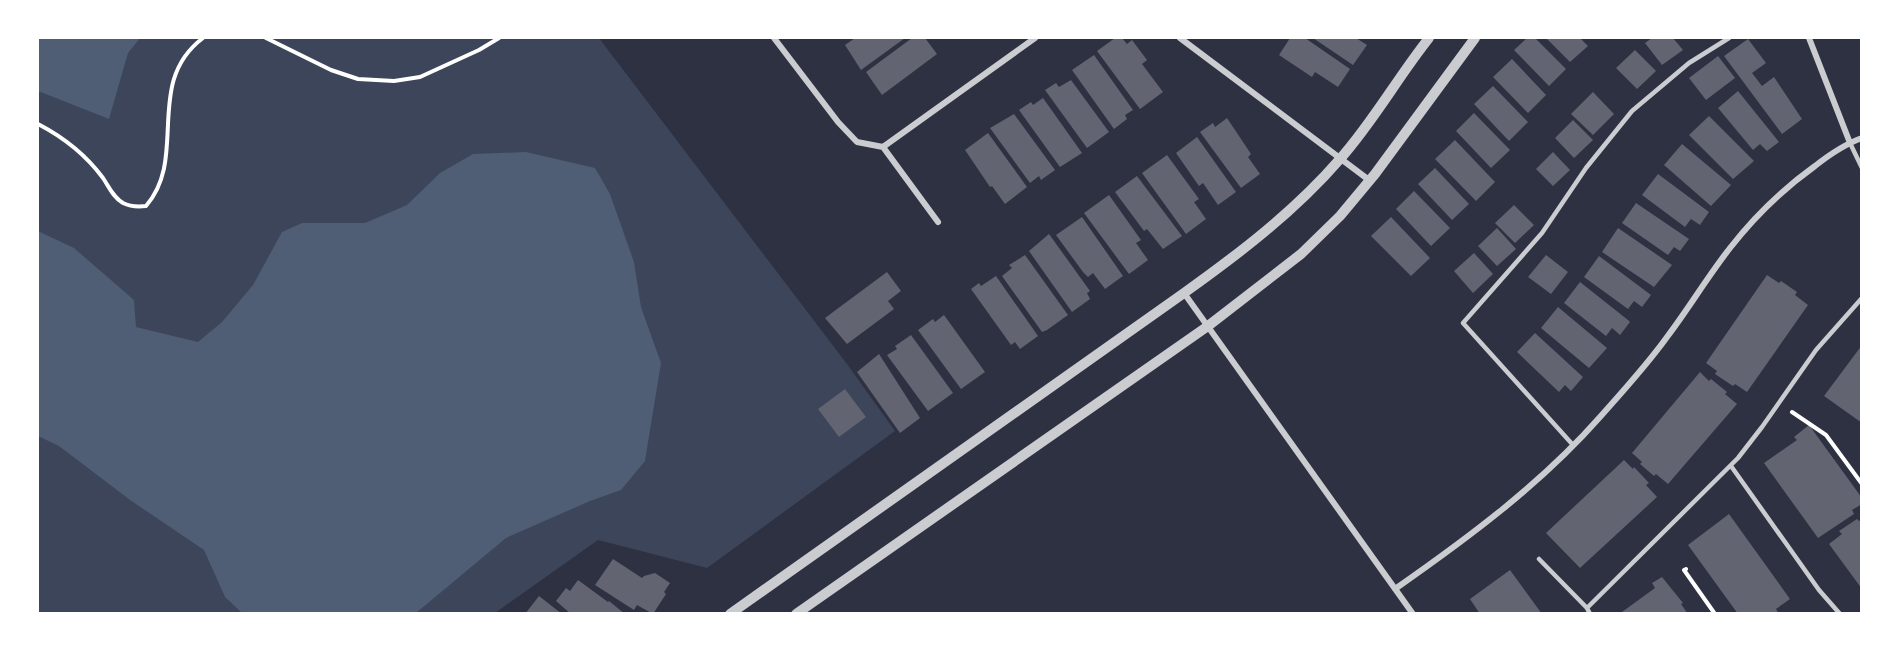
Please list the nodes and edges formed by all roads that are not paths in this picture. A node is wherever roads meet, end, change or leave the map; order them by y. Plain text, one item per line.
1 (774, 38) edge
2 (1035, 38) edge
3 (1180, 38) edge
4 (1429, 38) edge
5 (1475, 38) edge
6 (1729, 38) edge
7 (1809, 38) edge
8 (1862, 138) edge
9 (1851, 143) junction
10 (883, 147) junction
11 (1341, 158) junction
12 (1862, 168) edge
13 (1370, 180) junction
14 (938, 222) dead end
15 (1184, 293) junction
16 (1862, 298) edge
17 (1208, 326) junction
18 (1573, 445) junction
19 (1731, 466) junction
20 (1539, 559) dead end
21 (1395, 589) junction
22 (1589, 611) edge
23 (730, 614) edge
24 (796, 614) edge
25 (1413, 614) edge
26 (1840, 614) edge

1 - 10 street
2 - 10 street
3 - 11 street
4 - 11 street
5 - 13 street
6 - 18 lane
7 - 9 street
8 - 9 street
9 - 12 lane
9 - 18 street
10 - 14 street
11 - 13 street
11 - 15 street
13 - 17 street
15 - 17 street
15 - 23 street
16 - 19 lane
17 - 21 street
17 - 24 street
18 - 21 street
19 - 22 lane
19 - 26 lane
20 - 22 lane
21 - 25 street

